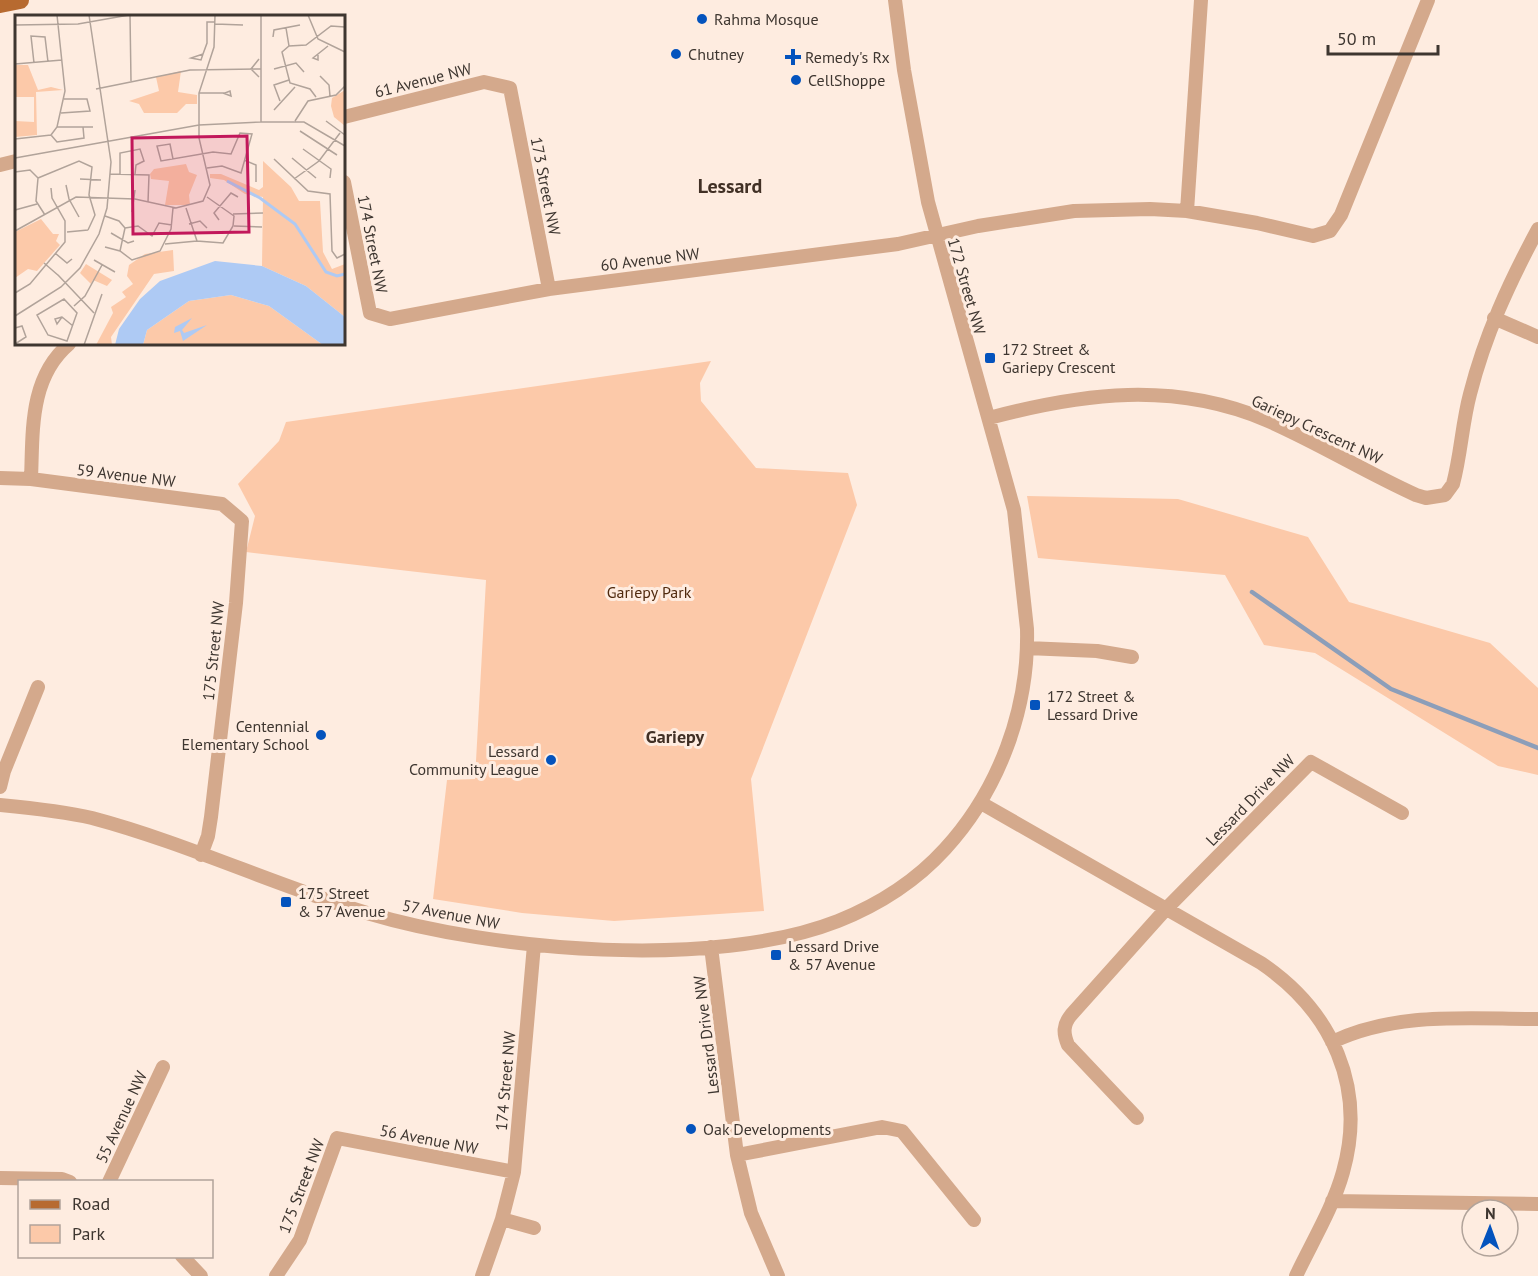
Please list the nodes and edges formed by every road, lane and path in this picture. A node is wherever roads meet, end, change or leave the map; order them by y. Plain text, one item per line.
1 (20, 0) edge
2 (895, 0) edge
3 (1201, 0) edge
4 (1422, 3) edge
5 (0, 4) edge
6 (510, 88) joint
7 (345, 117) edge
8 (15, 161) edge
9 (0, 165) edge
10 (345, 188) edge
11 (1187, 212) junction
12 (1538, 229) edge
13 (936, 236) junction
14 (549, 289) junction
15 (370, 313) joint
16 (1494, 318) junction
17 (1538, 337) edge
18 (68, 345) edge
19 (989, 418) junction
20 (0, 478) edge
21 (31, 479) junction
22 (242, 521) joint
23 (1027, 648) junction
24 (1132, 657) dead end
25 (38, 687) dead end
26 (0, 787) edge
27 (981, 803) junction
28 (0, 805) edge
29 (1402, 813) dead end
30 (201, 855) junction
31 (1165, 910) junction
32 (838, 921) joint
33 (534, 945) junction
34 (711, 947) junction
35 (1538, 1019) edge
36 (1332, 1042) junction
37 (163, 1067) dead end
38 (1137, 1118) dead end
39 (338, 1138) joint
40 (737, 1155) junction
41 (514, 1172) junction
42 (0, 1178) edge
43 (65, 1180) edge
44 (110, 1180) edge
45 (1332, 1201) junction
46 (1538, 1204) edge
47 (502, 1220) junction
48 (974, 1220) dead end
49 (534, 1228) dead end
50 (183, 1258) edge
51 (201, 1276) edge
52 (276, 1276) edge
53 (482, 1276) edge
54 (778, 1276) edge
55 (1296, 1276) edge

1 - 5 main road
2 - 13 street, 172 Street NW
3 - 11 street
4 - 11 street
6 - 7 street, 61 Avenue NW
6 - 14 street, 173 Street NW
8 - 9 street
10 - 15 street, 174 Street NW
11 - 13 street
12 - 16 street, Gariepy Crescent NW
13 - 14 street, 60 Avenue NW
13 - 19 street, 172 Street NW
14 - 15 street, 60 Avenue NW
16 - 17 street
16 - 19 street, Gariepy Crescent NW
18 - 21 street
19 - 23 street, 172 Street NW
20 - 21 street, 59 Avenue NW
21 - 22 street, 59 Avenue NW
22 - 30 street, 175 Street NW
23 - 24 street
23 - 27 street, 172 Street NW
25 - 26 street
27 - 31 street
27 - 32 street, 172 Street NW
28 - 30 street, 57 Avenue NW
29 - 31 street, Lessard Drive NW
30 - 33 street, 57 Avenue NW
31 - 36 street
31 - 38 street, Lessard Drive NW
32 - 34 street, 57 Avenue NW
33 - 34 street, 57 Avenue NW
33 - 41 street, 174 Street NW
34 - 40 street, Lessard Drive NW
35 - 36 street
36 - 45 street
37 - 44 street, 55 Avenue NW
39 - 41 street, 56 Avenue NW
39 - 52 street, 175 Street NW
40 - 48 street
40 - 54 street, Lessard Drive NW
41 - 47 street, 174 Street NW
42 - 43 street
45 - 46 street
45 - 55 street
47 - 49 street
47 - 53 street, 174 Street NW
50 - 51 street

